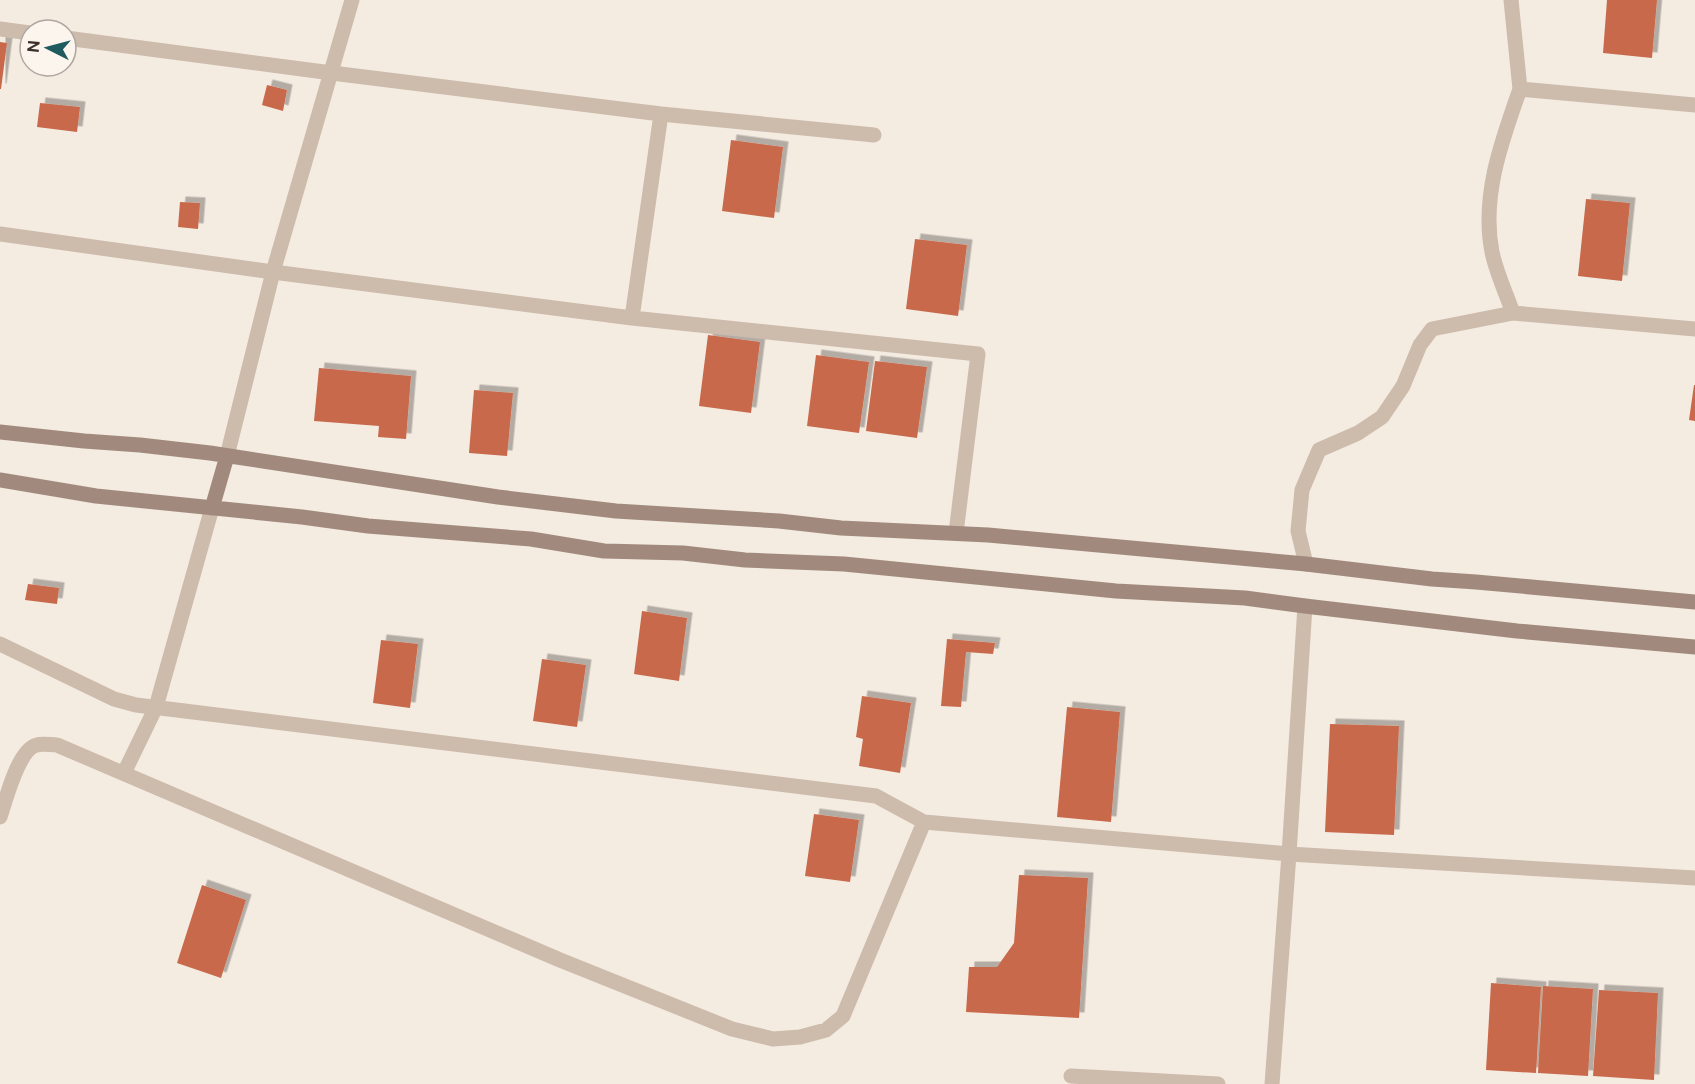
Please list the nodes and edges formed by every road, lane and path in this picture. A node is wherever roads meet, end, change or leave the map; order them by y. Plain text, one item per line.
1 (352, 0) edge
2 (1511, 0) edge
3 (0, 29) edge
4 (18, 31) edge
5 (78, 40) edge
6 (332, 73) junction
7 (1520, 89) junction
8 (1695, 105) edge
9 (661, 114) junction
10 (874, 135) dead end
11 (0, 234) edge
12 (273, 272) junction
13 (1513, 313) junction
14 (632, 318) junction
15 (1695, 329) edge
16 (0, 432) edge
17 (227, 456) junction
18 (0, 480) edge
19 (212, 508) junction
20 (956, 533) junction
21 (1306, 564) junction
22 (1695, 602) edge
23 (1305, 606) junction
24 (0, 644) edge
25 (1695, 647) edge
26 (156, 707) junction
27 (124, 773) junction
28 (0, 817) edge
29 (924, 822) junction
30 (1289, 854) junction
31 (1695, 878) edge
32 (1071, 1076) dead end
33 (1218, 1084) edge
34 (1272, 1084) edge

1 - 6 street
2 - 7 street
3 - 4 street
5 - 6 street
6 - 9 street
6 - 12 street
7 - 8 street
7 - 13 street
9 - 10 street
9 - 14 street
11 - 12 street
12 - 14 street
12 - 17 street
13 - 15 street
13 - 21 street
14 - 20 street
16 - 17 street
17 - 19 street
17 - 20 street
18 - 19 street
19 - 23 street
19 - 26 street
20 - 21 street
21 - 22 street
23 - 25 street
23 - 30 street
24 - 26 street
26 - 27 street
26 - 29 street
27 - 28 street
27 - 29 street
29 - 30 street
30 - 31 street
30 - 34 street
32 - 33 street

